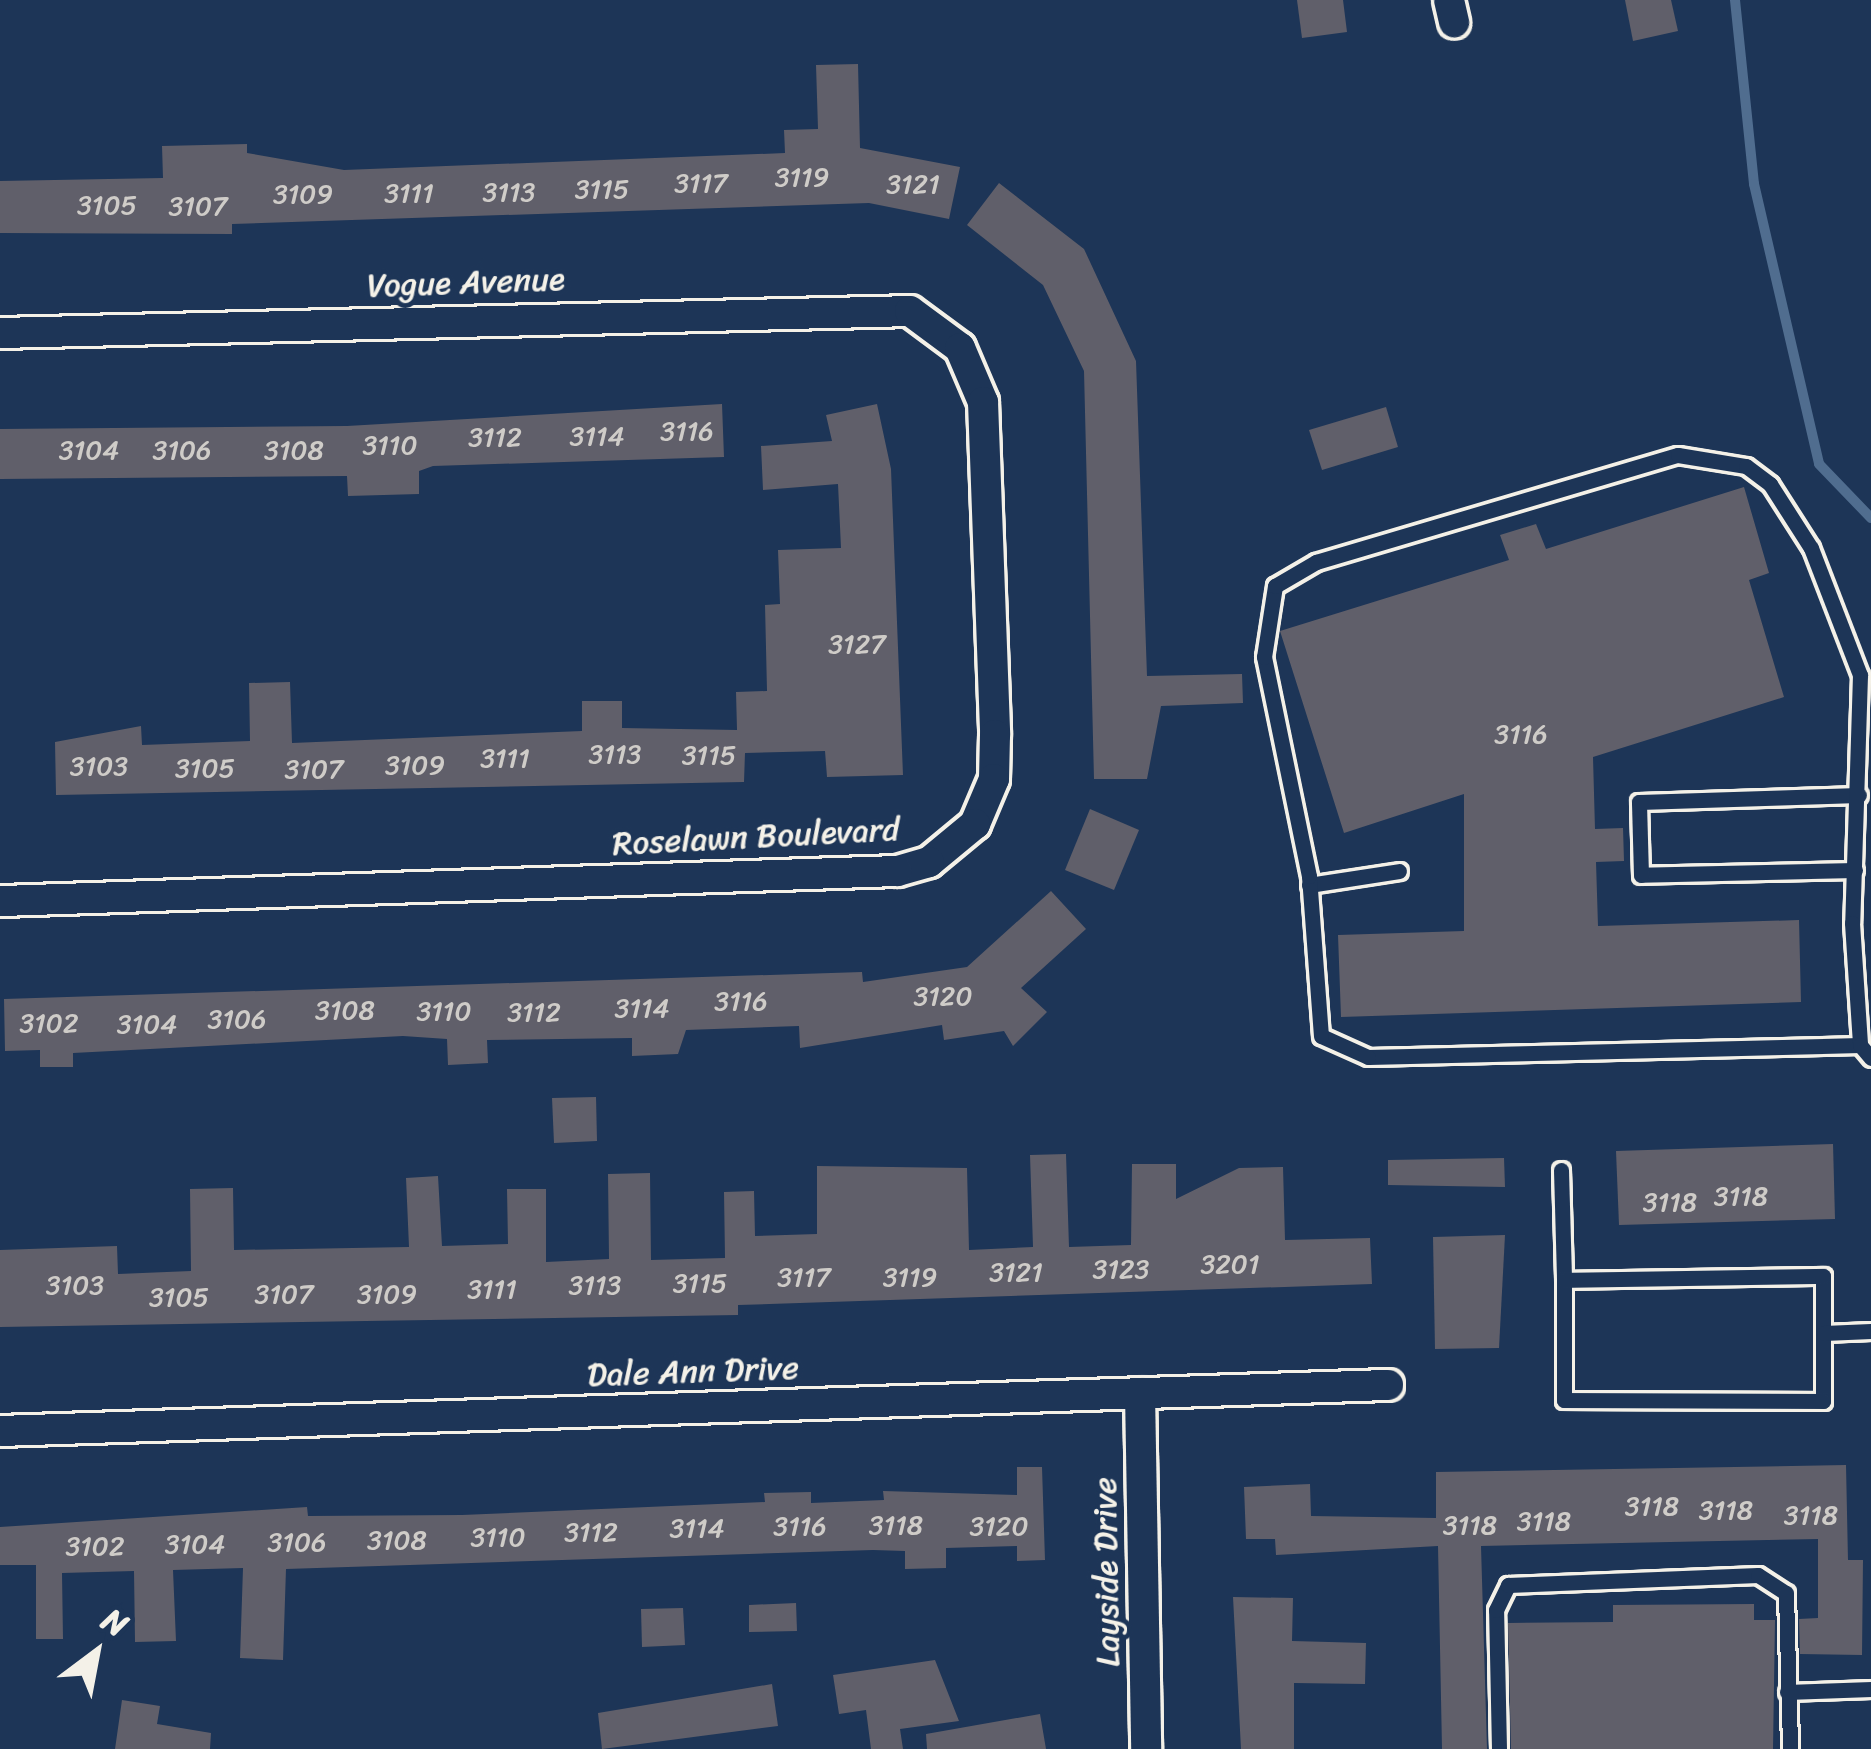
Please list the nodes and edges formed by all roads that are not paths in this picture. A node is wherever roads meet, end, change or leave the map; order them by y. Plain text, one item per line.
1 (931, 321) joint
2 (0, 333) edge
3 (1859, 795) junction
4 (1855, 870) junction
5 (1400, 871) dead end
6 (1309, 885) junction
7 (0, 902) edge
8 (1865, 1052) edge
9 (1561, 1170) dead end
10 (1564, 1280) junction
11 (1871, 1331) edge
12 (1824, 1333) junction
13 (1388, 1385) dead end
14 (1140, 1393) junction
15 (0, 1431) edge
16 (1871, 1690) edge
17 (1787, 1692) junction
18 (1146, 1749) edge
19 (1499, 1749) edge
20 (1790, 1749) edge

1 - 2 street, Vogue Avenue
1 - 7 street, Roselawn Boulevard
3 - 4 lane
3 - 4 lane
3 - 6 lane
4 - 8 lane
5 - 6 lane
6 - 8 lane
9 - 10 lane
10 - 12 lane
10 - 12 lane
11 - 12 lane
13 - 14 street, Dale Ann Drive
14 - 15 street, Dale Ann Drive
14 - 18 street, Layside Drive
16 - 17 lane
17 - 19 lane
17 - 20 lane

